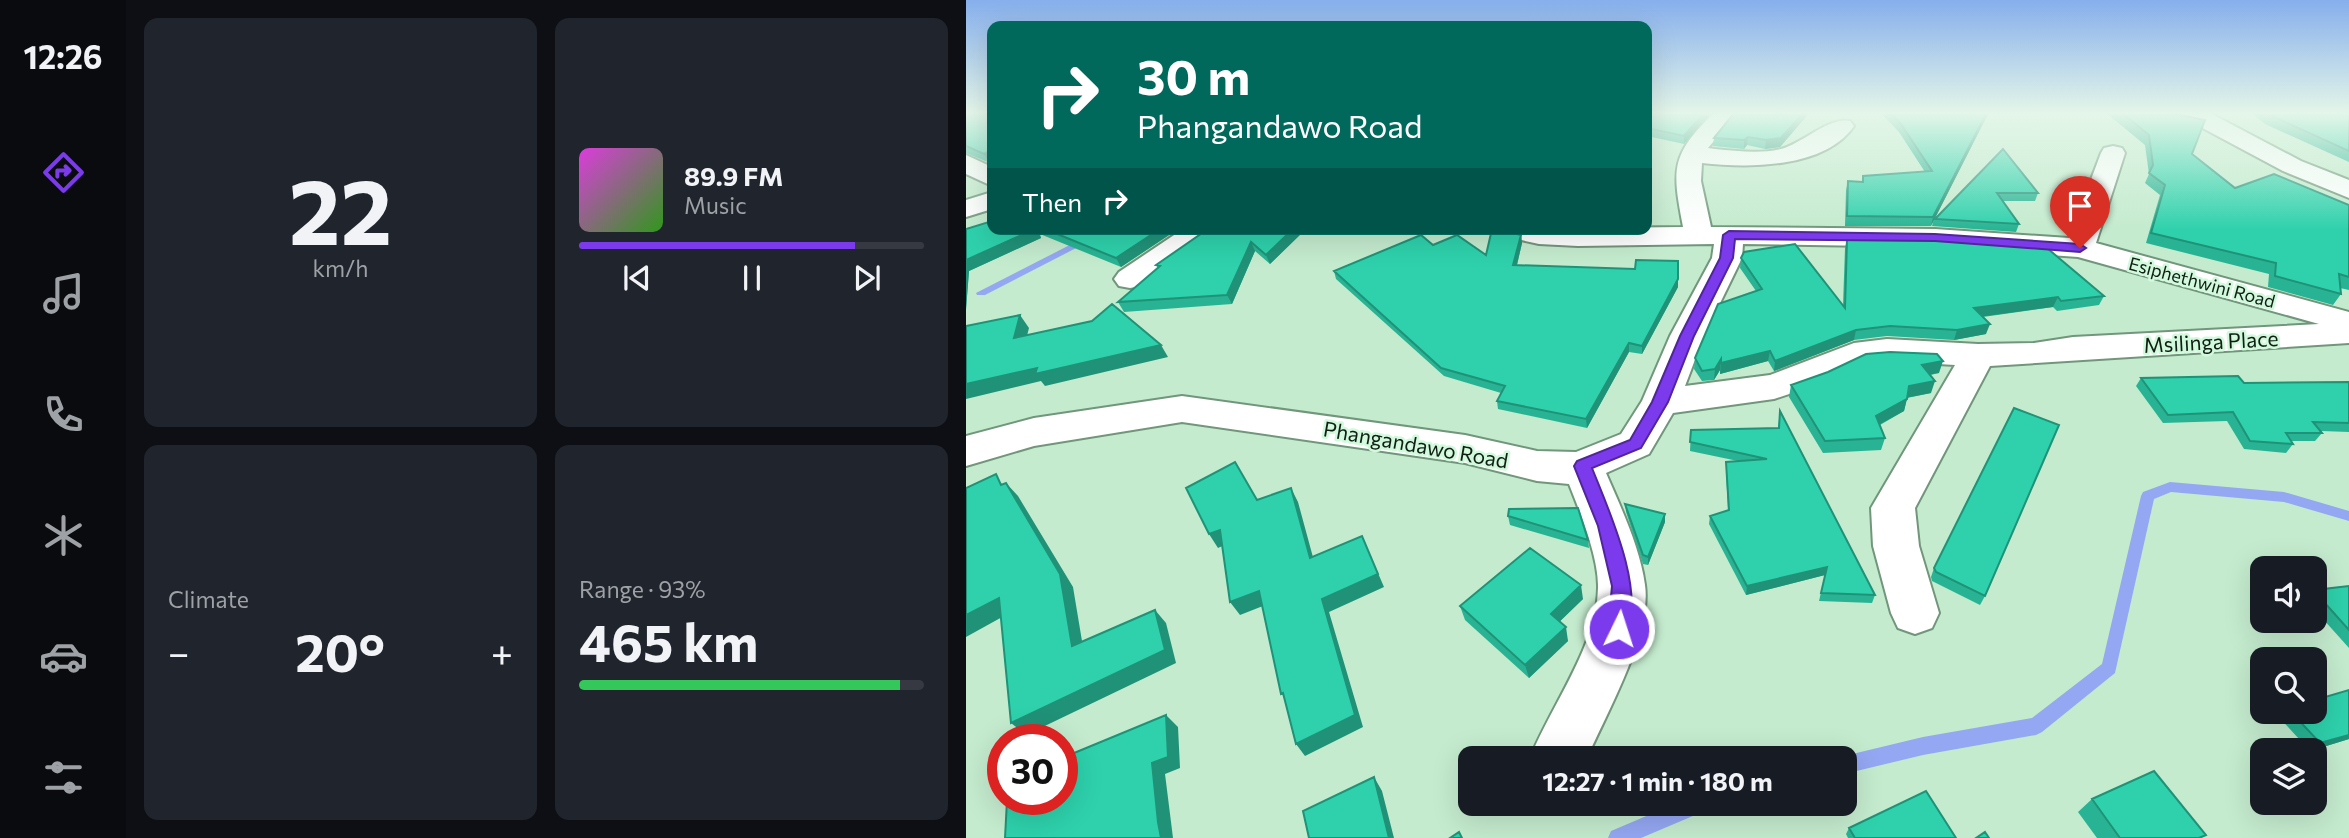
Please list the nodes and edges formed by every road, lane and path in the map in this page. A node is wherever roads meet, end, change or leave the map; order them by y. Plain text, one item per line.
1 (1694, 151) edge
2 (1803, 151) edge
3 (2264, 151) edge
4 (2113, 153) dead end
5 (1693, 154) junction
6 (966, 163) edge
7 (987, 175) edge
8 (2349, 190) edge
9 (987, 202) edge
10 (966, 209) edge
11 (1193, 235) edge
12 (1539, 235) edge
13 (1714, 235) junction
14 (2080, 248) junction
15 (1130, 279) dead end
16 (2349, 322) edge
17 (2349, 333) edge
18 (1978, 355) junction
19 (1660, 402) junction
20 (966, 451) edge
21 (1583, 466) junction
22 (1915, 613) dead end
23 (1564, 746) edge

1 - 5 street
2 - 5 street
3 - 8 street
4 - 14 street
5 - 13 street
6 - 7 street
9 - 10 street
11 - 15 street
12 - 13 street, Esiphethwini Road
13 - 14 street, Esiphethwini Road
13 - 19 street, Phangandawo Road
14 - 16 street, Esiphethwini Road
17 - 18 street, Msilinga Place
18 - 19 street, Msilinga Place
18 - 22 street
19 - 21 street, Phangandawo Road
20 - 21 street, Phangandawo Road
21 - 23 street

